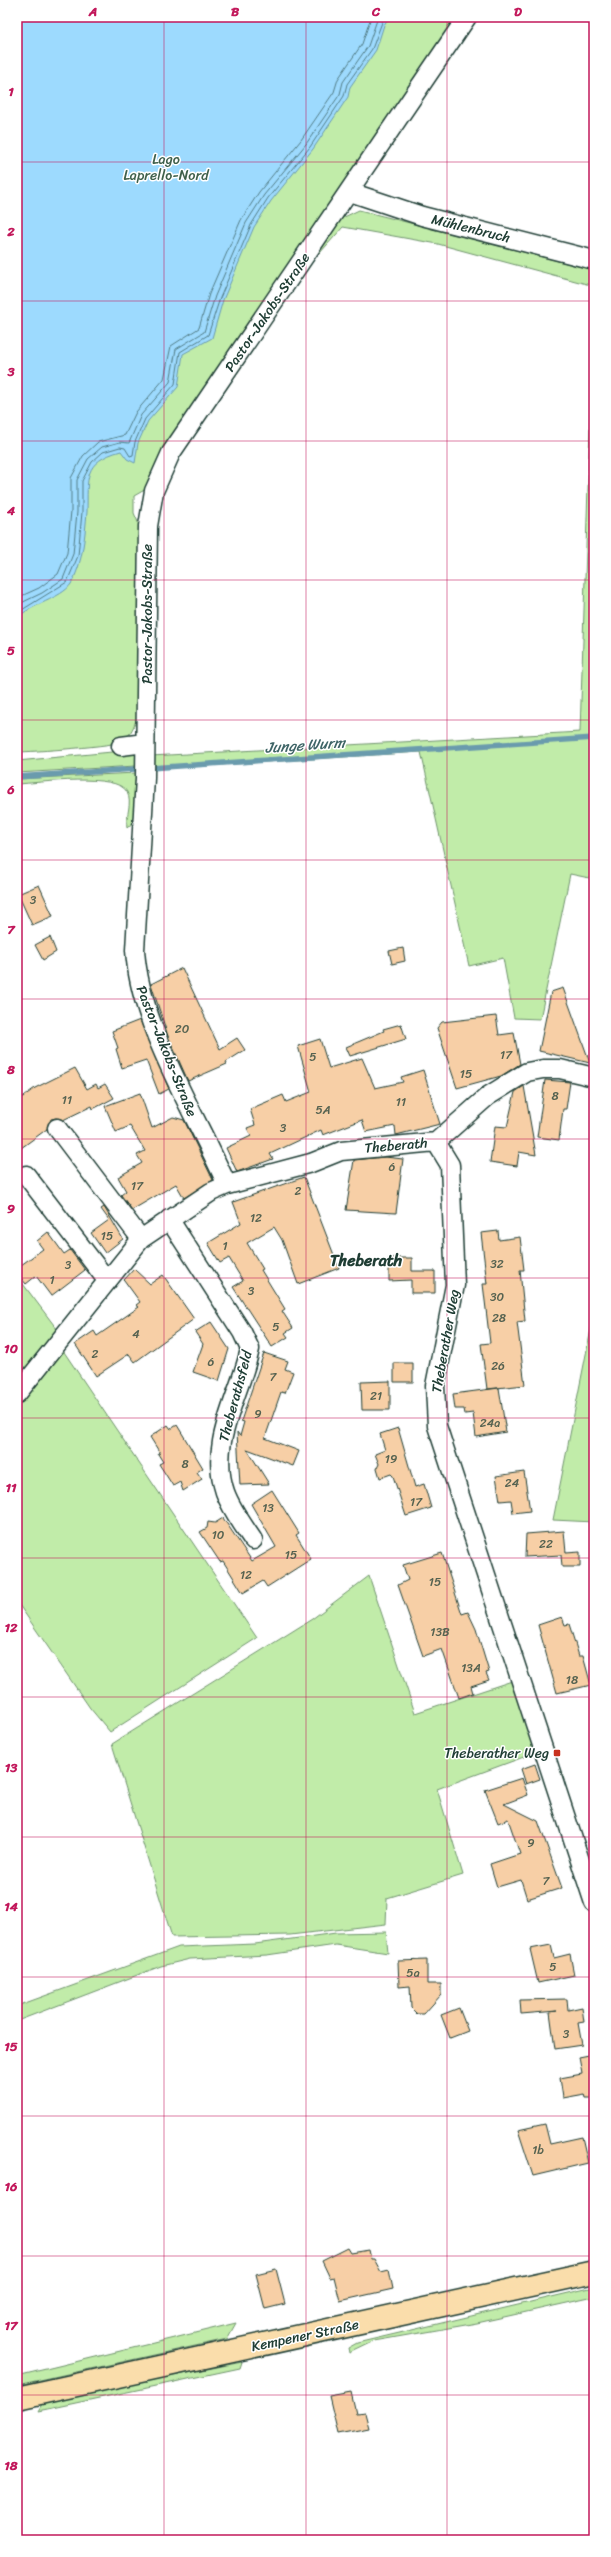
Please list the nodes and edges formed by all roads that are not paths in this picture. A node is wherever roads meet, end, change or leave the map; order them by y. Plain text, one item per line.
1 (467, 17) edge
2 (350, 192) junction
3 (594, 260) edge
4 (122, 746) dead end
5 (145, 750) junction
6 (594, 1077) edge
7 (57, 1128) dead end
8 (436, 1142) junction
9 (26, 1175) dead end
10 (227, 1185) junction
11 (170, 1219) junction
12 (141, 1239) junction
13 (106, 1279) junction
14 (17, 1394) edge
15 (253, 1540) dead end
16 (594, 1903) edge
17 (594, 2272) edge
18 (17, 2398) edge

1 - 2 street, Pastor-Jakobs-Straße
2 - 3 street, Mühlenbruch
2 - 5 street, Pastor-Jakobs-Straße
4 - 5 street
5 - 10 street, Pastor-Jakobs-Straße
6 - 8 street, Theberath
7 - 12 street
8 - 10 street, Theberath
8 - 16 street, Theberather Weg
9 - 13 street
10 - 11 street
11 - 12 street
11 - 15 street, Theberathsfeld
12 - 13 street
13 - 14 street
17 - 18 main road, Kempener Straße

